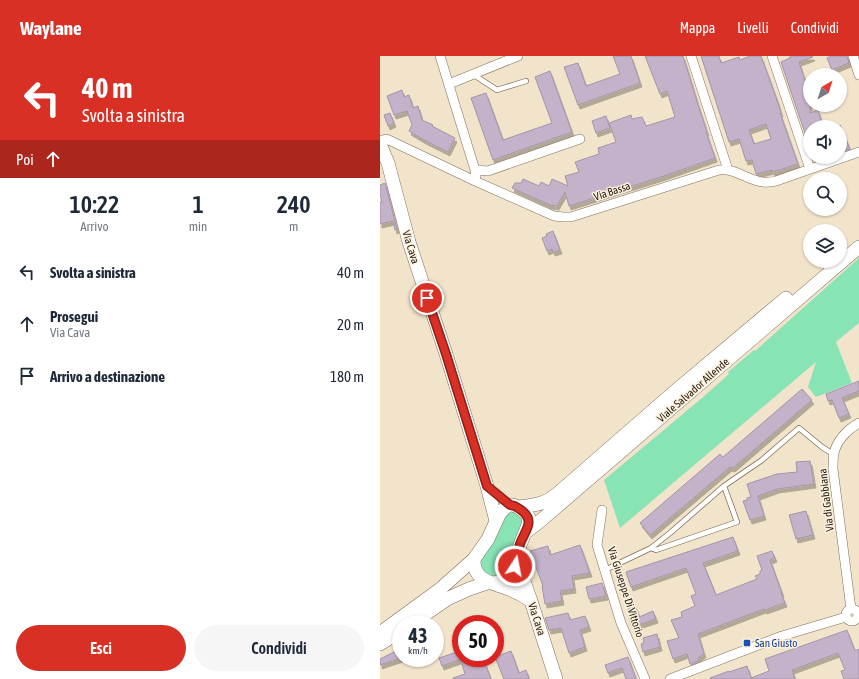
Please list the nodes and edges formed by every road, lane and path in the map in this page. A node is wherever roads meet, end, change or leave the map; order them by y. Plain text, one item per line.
1 (440, 56) edge
2 (518, 56) edge
3 (691, 56) edge
4 (772, 56) edge
5 (852, 56) edge
6 (473, 74) junction
7 (859, 75) edge
8 (526, 81) dead end
9 (449, 84) junction
10 (580, 139) dead end
11 (380, 141) edge
12 (380, 144) edge
13 (859, 152) edge
14 (810, 168) junction
15 (475, 170) junction
16 (728, 170) junction
17 (475, 181) junction
18 (859, 236) edge
19 (847, 247) edge
20 (859, 247) edge
21 (822, 268) edge
22 (859, 423) edge
23 (833, 454) junction
24 (487, 486) junction
25 (724, 486) junction
26 (514, 506) junction
27 (602, 510) dead end
28 (496, 521) junction
29 (526, 532) junction
30 (651, 548) junction
31 (474, 559) junction
32 (516, 559) junction
33 (605, 570) junction
34 (492, 583) junction
35 (531, 601) junction
36 (424, 615) edge
37 (855, 617) edge
38 (380, 633) edge
39 (392, 637) edge
40 (380, 644) edge
41 (556, 679) edge
42 (646, 679) edge
43 (670, 679) edge

1 - 9 street
2 - 6 street
3 - 16 street
4 - 14 street
5 - 7 street
6 - 8 lane
6 - 9 street
9 - 15 street
10 - 15 street
11 - 17 street, Via Bassa
12 - 24 main road, Via Cava
13 - 14 street
14 - 16 street
15 - 17 street
16 - 17 street, Via Bassa
18 - 19 main road
20 - 29 main road, Viale Salvador Allende
21 - 26 main road, Viale Salvador Allende
22 - 23 street, Via di Gabbiana
23 - 25 lane
23 - 37 street, Via di Gabbiana
24 - 26 main road
24 - 28 main road, Via Cava
25 - 30 lane
25 - 30 lane
26 - 28 main road
26 - 29 main road
27 - 33 street, Via Giuseppe Di Vittorio
28 - 31 main road
29 - 32 main road
30 - 33 lane
31 - 34 main road
31 - 38 main road
32 - 34 main road
32 - 35 main road, Via Cava
33 - 42 street, Via Giuseppe Di Vittorio
34 - 35 main road
34 - 36 main road
35 - 41 main road, Via Cava
37 - 43 street
39 - 40 main road

